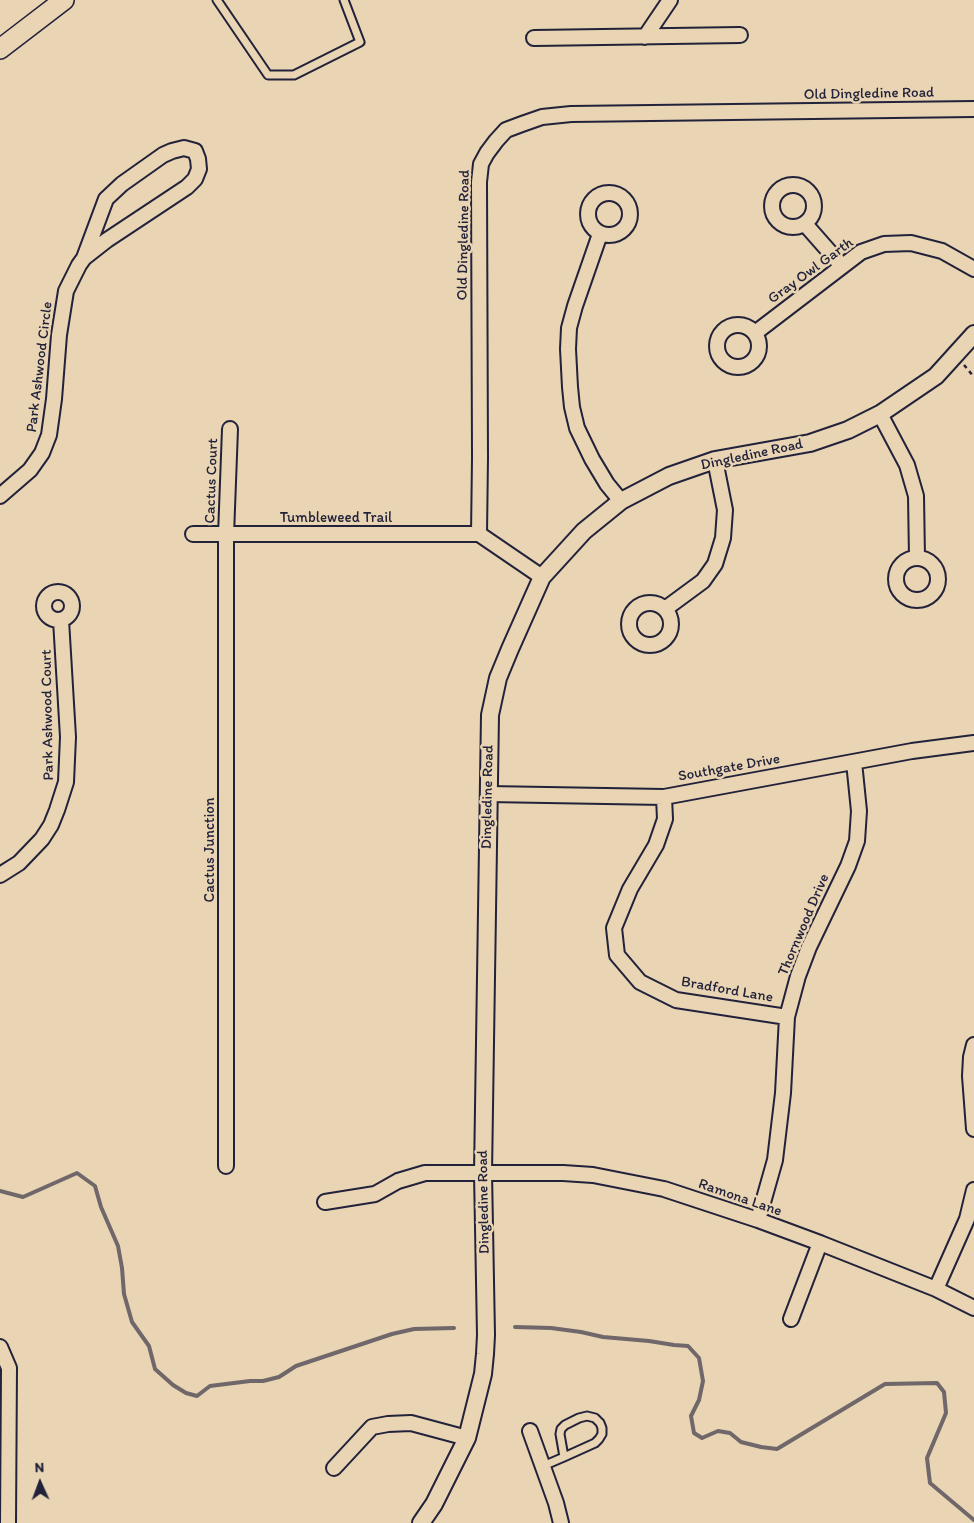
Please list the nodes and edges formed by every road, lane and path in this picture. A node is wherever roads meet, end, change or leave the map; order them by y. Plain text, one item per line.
1 (64, 0) edge
2 (344, 0) edge
3 (670, 0) edge
4 (220, 1) edge
5 (740, 35) dead end
6 (645, 37) junction
7 (534, 38) dead end
8 (0, 50) edge
9 (974, 109) edge
10 (806, 224) dead end
11 (600, 234) dead end
12 (84, 258) junction
13 (842, 266) junction
14 (974, 270) edge
15 (754, 333) dead end
16 (974, 334) edge
17 (962, 363) dead end
18 (974, 377) edge
19 (880, 414) junction
20 (230, 429) dead end
21 (715, 460) junction
22 (0, 496) edge
23 (620, 502) junction
24 (193, 534) dead end
25 (479, 534) junction
26 (226, 535) junction
27 (917, 558) dead end
28 (542, 577) junction
29 (665, 609) dead end
30 (62, 620) dead end
31 (974, 743) edge
32 (854, 762) junction
33 (488, 794) junction
34 (664, 797) junction
35 (0, 875) edge
36 (787, 1017) junction
37 (974, 1045) edge
38 (974, 1129) edge
39 (226, 1166) dead end
40 (483, 1173) junction
41 (974, 1190) edge
42 (325, 1202) dead end
43 (758, 1220) junction
44 (820, 1243) junction
45 (936, 1289) junction
46 (974, 1308) edge
47 (791, 1320) dead end
48 (0, 1347) edge
49 (530, 1431) dead end
50 (467, 1438) junction
51 (564, 1457) junction
52 (543, 1466) junction
53 (334, 1468) dead end
54 (8, 1523) edge
55 (420, 1523) edge
56 (561, 1523) edge

1 - 8 main road
2 - 4 lane
3 - 6 street
5 - 6 street
6 - 7 street
9 - 25 street, Old Dingledine Road
10 - 13 street
11 - 23 street
12 - 12 street, Park Ashwood Circle
12 - 22 street, Park Ashwood Circle
13 - 14 street, Gray Owl Garth
13 - 15 street, Gray Owl Garth
16 - 19 street, Dingledine Road
17 - 18 path
19 - 21 street, Dingledine Road
19 - 27 street
20 - 26 street, Cactus Court
21 - 23 street, Dingledine Road
21 - 29 street
23 - 28 street, Dingledine Road
24 - 26 street, Tumbleweed Trail
25 - 26 street, Tumbleweed Trail
25 - 28 street
26 - 39 street, Cactus Junction
28 - 33 street, Dingledine Road
30 - 35 street, Park Ashwood Court
31 - 32 street, Southgate Drive
32 - 34 street, Southgate Drive
32 - 36 street, Thornwood Drive
33 - 34 street, Southgate Drive
33 - 40 street, Dingledine Road
34 - 36 street, Bradford Lane
36 - 43 street, Thornwood Drive
37 - 38 street
40 - 42 street, Ramona Lane
40 - 43 street, Ramona Lane
40 - 50 street, Dingledine Road
41 - 45 street
43 - 44 street, Ramona Lane
44 - 45 street, Ramona Lane
44 - 47 street
45 - 46 street, Ramona Lane
48 - 54 street
49 - 52 street
50 - 53 street
50 - 55 street, Dingledine Road
51 - 51 lane
51 - 52 lane
52 - 56 street

